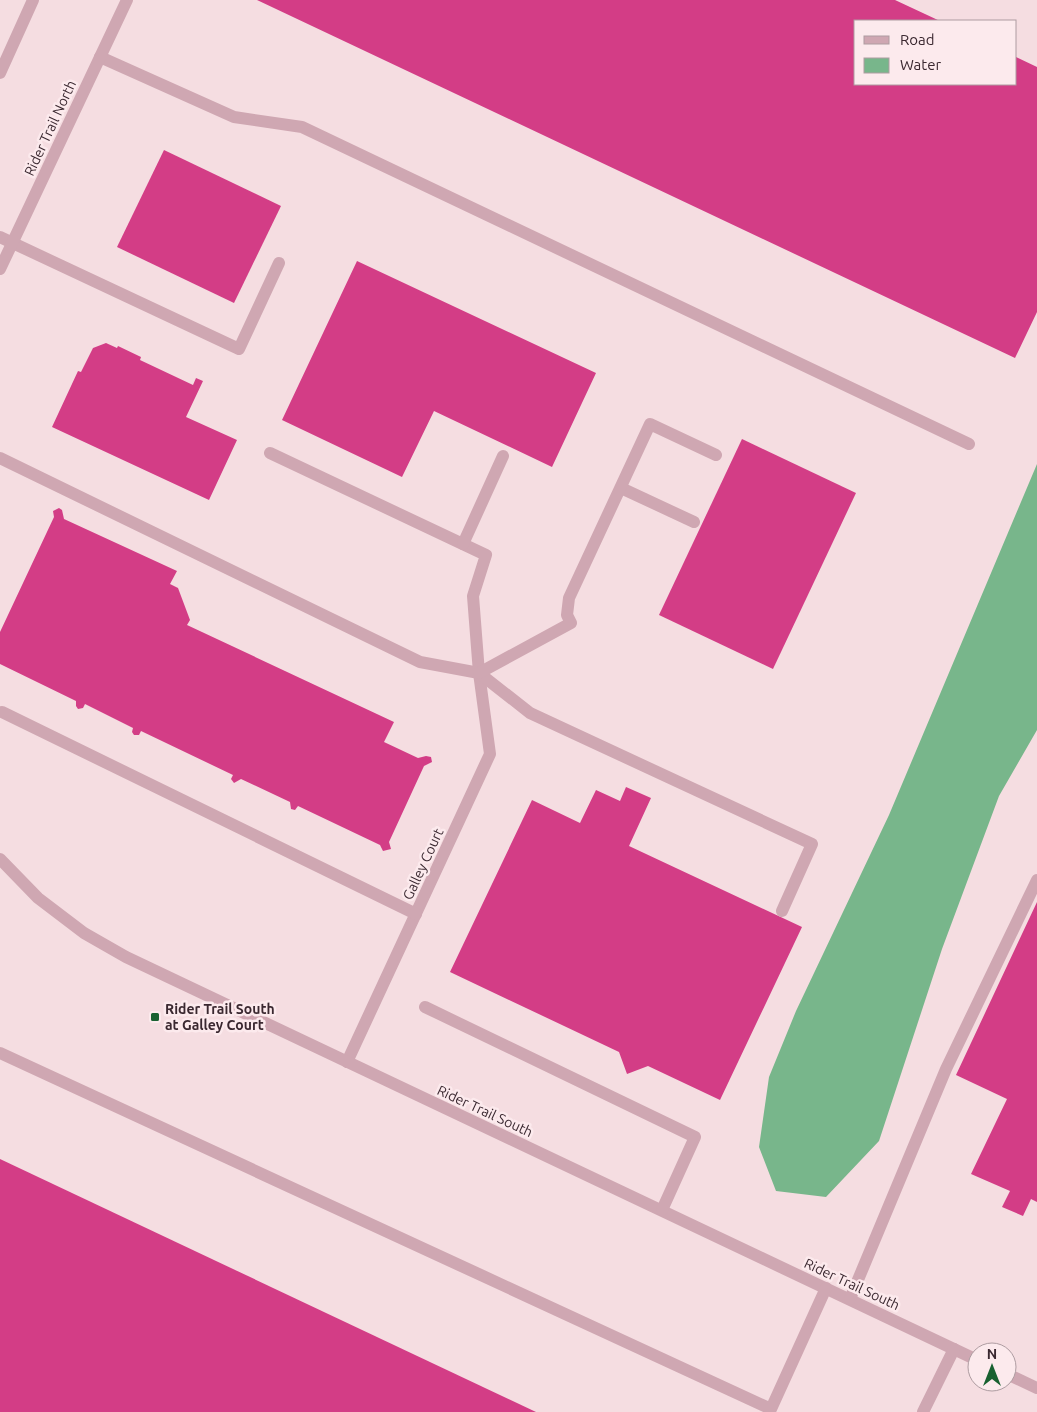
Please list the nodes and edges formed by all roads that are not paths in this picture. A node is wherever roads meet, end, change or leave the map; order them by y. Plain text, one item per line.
1 (33, 0) edge
2 (127, 0) edge
3 (100, 58) junction
4 (0, 73) edge
5 (0, 237) edge
6 (12, 243) junction
7 (279, 263) dead end
8 (0, 269) edge
9 (969, 444) dead end
10 (270, 453) dead end
11 (716, 455) dead end
12 (502, 456) dead end
13 (0, 458) edge
14 (621, 488) junction
15 (694, 522) dead end
16 (463, 544) junction
17 (479, 673) junction
18 (2, 712) dead end
19 (0, 859) edge
20 (1037, 880) edge
21 (782, 911) dead end
22 (416, 914) junction
23 (425, 1007) dead end
24 (0, 1053) edge
25 (348, 1062) junction
26 (662, 1210) junction
27 (826, 1288) junction
28 (850, 1299) junction
29 (954, 1349) junction
30 (967, 1355) edge
31 (1017, 1379) edge
32 (1037, 1388) edge
33 (923, 1412) edge

1 - 4 street
2 - 3 street, Rider Trail North
3 - 6 street, Rider Trail North
3 - 9 street
5 - 6 street
6 - 7 street
6 - 8 street, Rider Trail North
10 - 16 street
11 - 14 street
12 - 16 street
13 - 17 street
14 - 15 street
14 - 17 street
16 - 17 street, Galley Court
17 - 21 street
17 - 22 street, Galley Court
18 - 22 street
19 - 25 street, Rider Trail South
20 - 28 street
22 - 25 street, Galley Court
23 - 26 street
24 - 27 street
25 - 26 street, Rider Trail South
26 - 27 street, Rider Trail South
27 - 28 street, Rider Trail South
28 - 29 street, Rider Trail South
29 - 30 street, Rider Trail South
29 - 33 street
31 - 32 street

